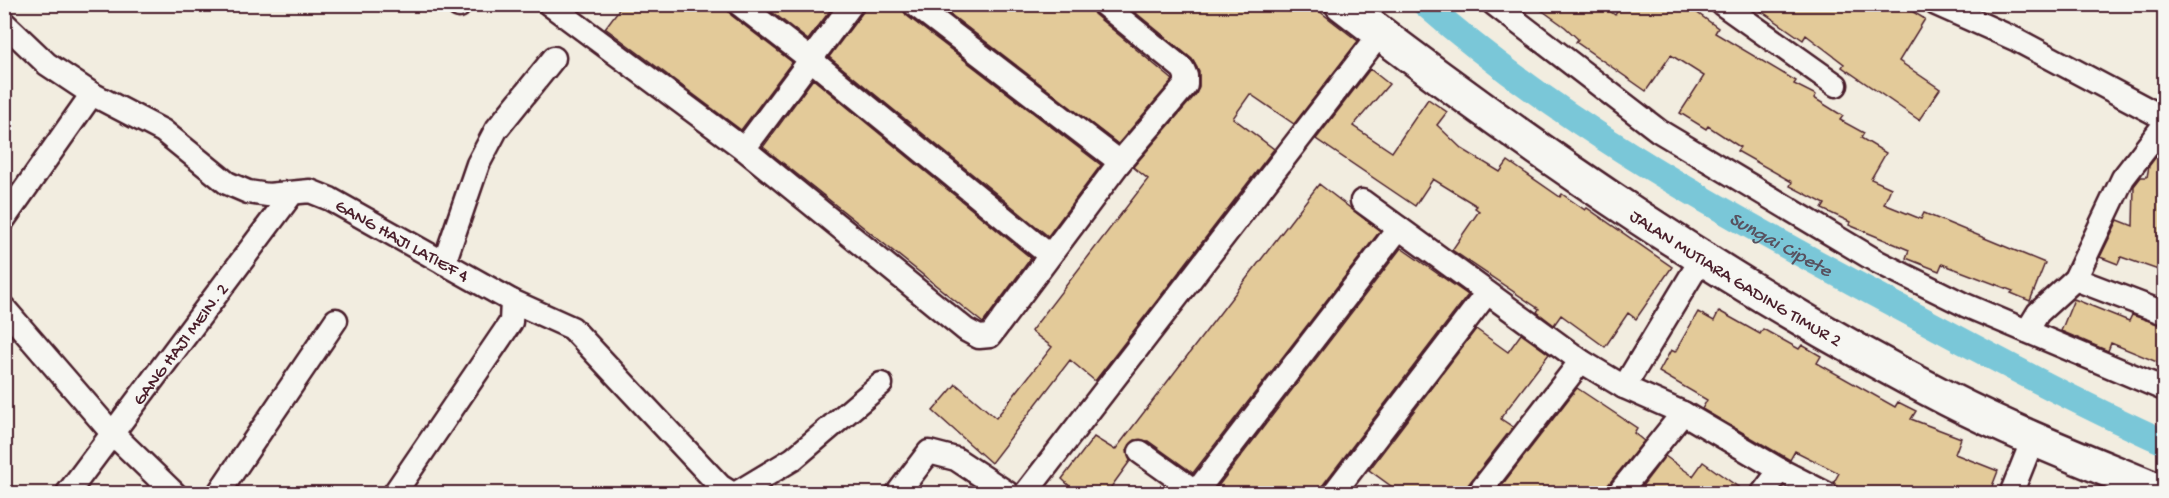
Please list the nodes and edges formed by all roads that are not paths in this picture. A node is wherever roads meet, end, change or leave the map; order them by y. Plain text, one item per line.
1 (549, 4) edge
2 (739, 4) edge
3 (852, 4) edge
4 (914, 4) edge
5 (1103, 4) edge
6 (1342, 4) edge
7 (1494, 4) edge
8 (1722, 4) edge
9 (1936, 4) edge
10 (4, 23) edge
11 (1380, 34) junction
12 (554, 58) dead end
13 (810, 59) junction
14 (1836, 85) dead end
15 (92, 93) junction
16 (2164, 118) edge
17 (2164, 125) edge
18 (744, 149) junction
19 (1120, 162) junction
20 (291, 195) junction
21 (1362, 201) dead end
22 (4, 219) edge
23 (1399, 228) junction
24 (1048, 255) junction
25 (1702, 258) junction
26 (444, 263) junction
27 (2075, 279) junction
28 (1487, 292) junction
29 (512, 301) junction
30 (4, 308) edge
31 (2164, 313) edge
32 (336, 320) dead end
33 (2027, 331) junction
34 (1581, 361) junction
35 (880, 384) dead end
36 (1624, 387) junction
37 (2164, 389) edge
38 (1683, 413) junction
39 (112, 433) junction
40 (2033, 439) junction
41 (1140, 452) dead end
42 (1780, 470) junction
43 (1198, 493) edge
44 (67, 494) edge
45 (175, 494) edge
46 (218, 494) edge
47 (394, 494) edge
48 (734, 494) edge
49 (897, 494) edge
50 (1009, 494) edge
51 (1025, 494) edge
52 (1333, 494) edge
53 (1478, 494) edge
54 (1618, 494) edge
55 (1762, 494) edge
56 (1827, 494) edge
57 (2011, 494) edge
58 (2164, 494) edge

1 - 18 street
2 - 13 street
3 - 13 street
4 - 19 street
5 - 19 street
6 - 11 street, JALAN MUTIARA GADING TIMUR 2
7 - 33 street
8 - 14 street
9 - 16 street
10 - 15 street, GANG HAJI LATIEF 4
11 - 25 street, JALAN MUTIARA GADING TIMUR 2
11 - 51 street
12 - 26 street
13 - 18 street
13 - 24 street
15 - 20 street, GANG HAJI LATIEF 4
15 - 22 street
17 - 27 street
18 - 24 street
19 - 24 street
20 - 26 street, GANG HAJI LATIEF 4
20 - 39 street, GANG HAJI MEIN. 2
21 - 23 street
23 - 28 street
23 - 43 street
25 - 36 street
25 - 40 street, JALAN MUTIARA GADING TIMUR 2
26 - 29 street, GANG HAJI LATIEF 4
27 - 31 street
27 - 33 street
28 - 34 street
28 - 52 street
29 - 47 street
29 - 48 street, GANG HAJI LATIEF 4
30 - 39 street
32 - 46 street
33 - 37 street
34 - 36 street
34 - 53 street
35 - 48 street
36 - 38 street
38 - 42 street
38 - 54 street
39 - 44 street, GANG HAJI MEIN. 2
39 - 45 street
40 - 57 street
40 - 58 street, JALAN MUTIARA GADING TIMUR 2
41 - 43 street
42 - 55 street
42 - 56 street
49 - 50 street

